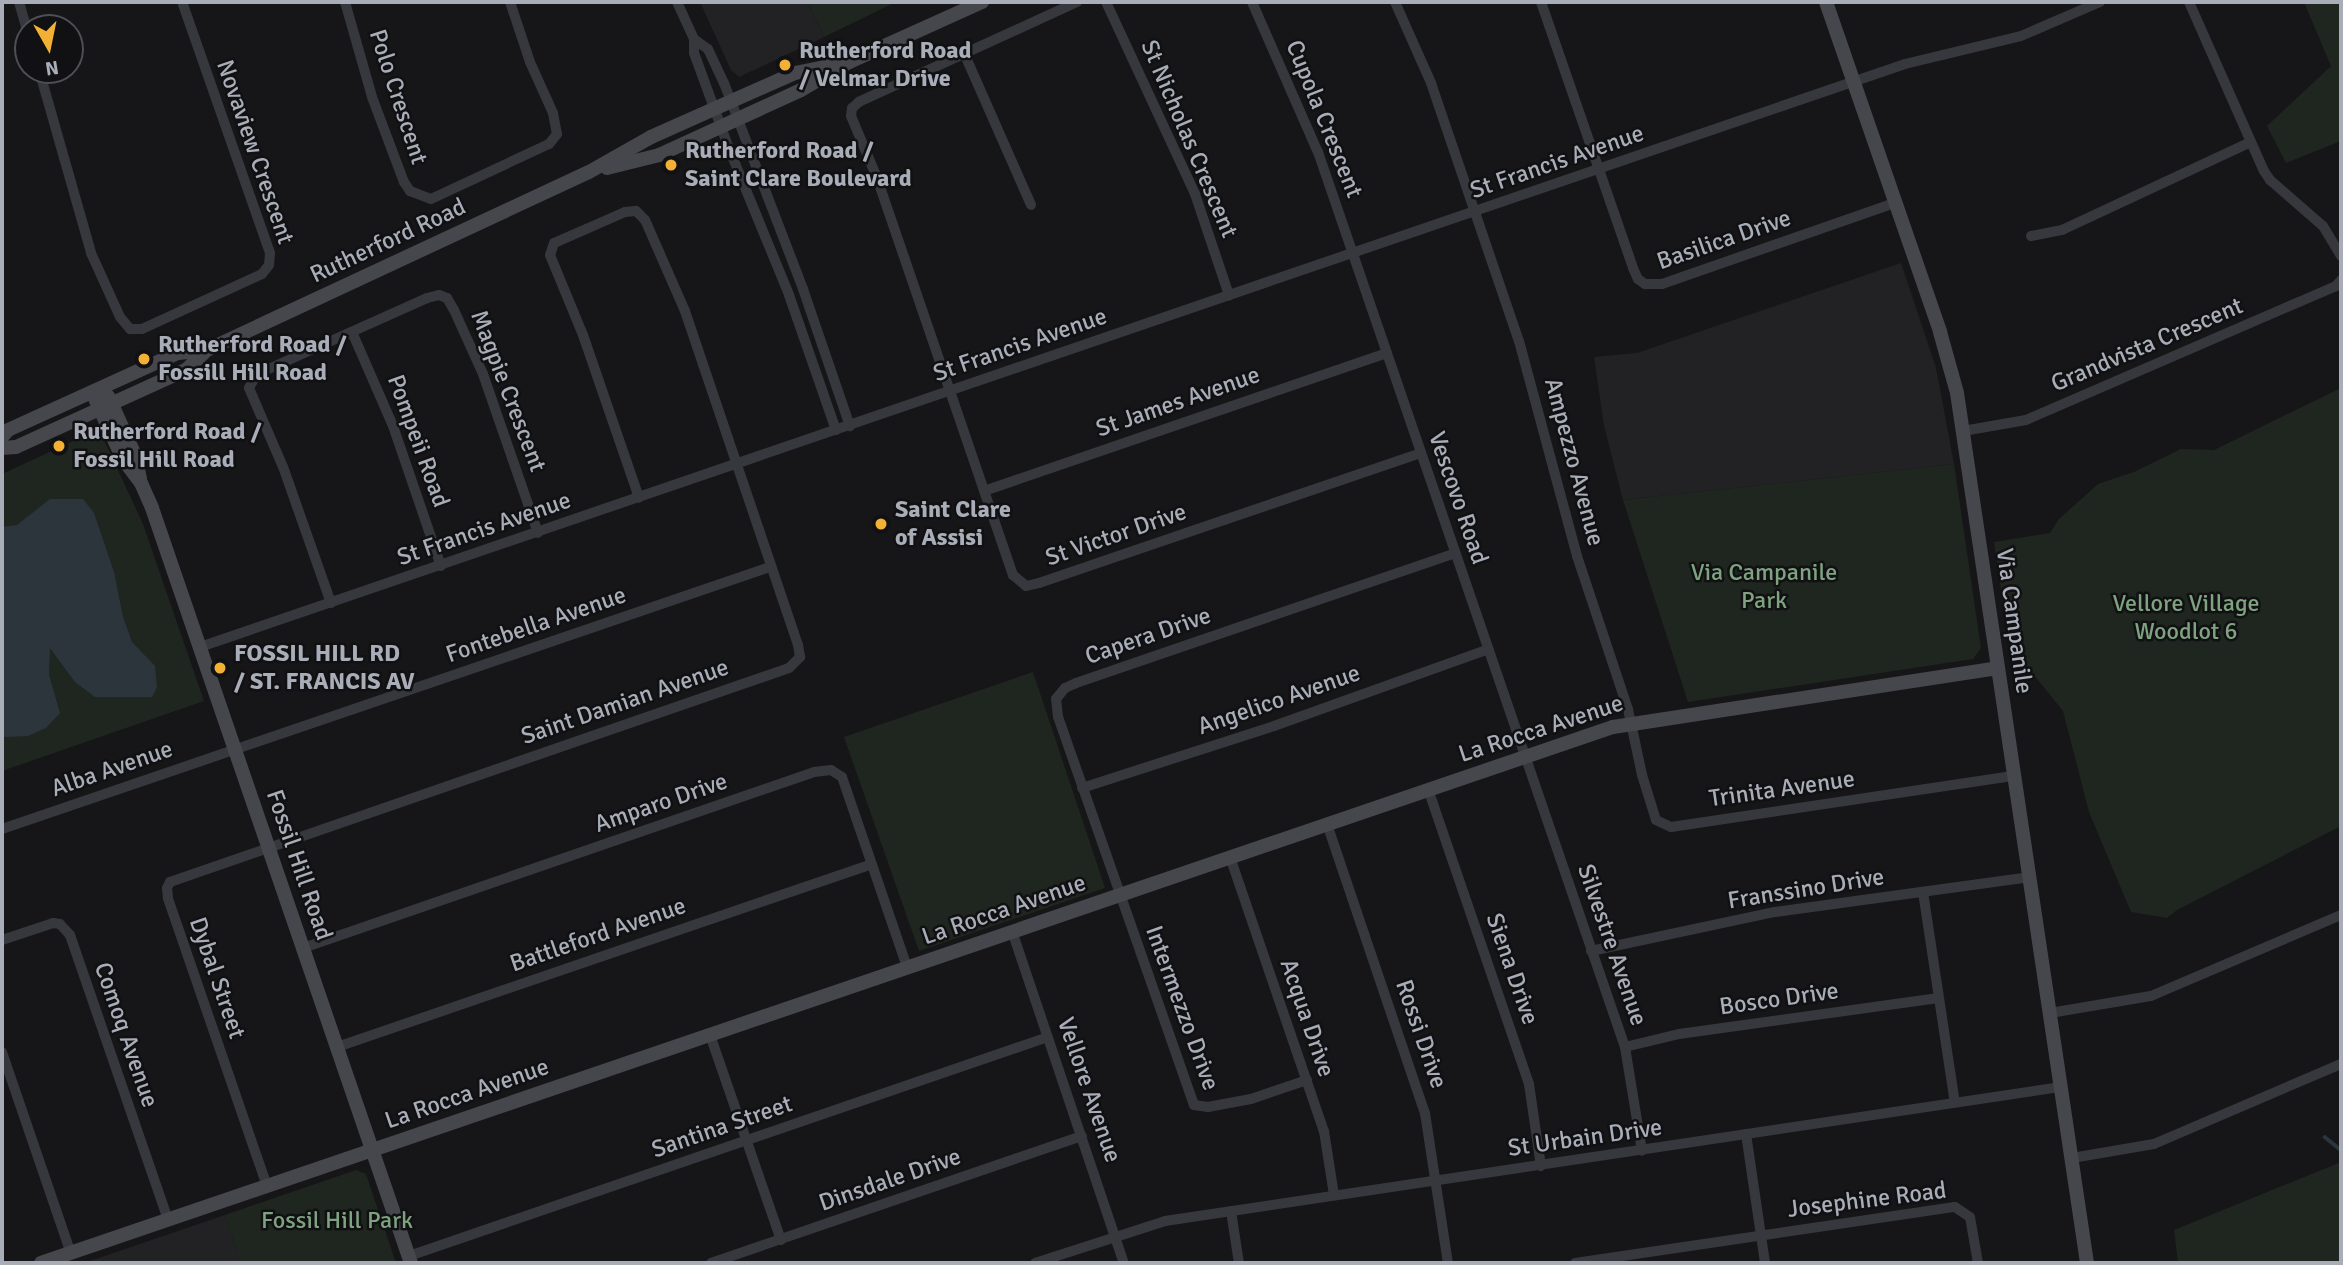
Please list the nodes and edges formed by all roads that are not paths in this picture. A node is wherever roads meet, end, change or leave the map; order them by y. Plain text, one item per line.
1 (182, 2) edge
2 (345, 2) edge
3 (510, 2) edge
4 (677, 2) edge
5 (982, 2) edge
6 (1077, 2) edge
7 (1106, 2) edge
8 (1252, 2) edge
9 (1395, 2) edge
10 (1541, 2) edge
11 (1826, 2) edge
12 (2101, 2) edge
13 (2189, 2) edge
14 (694, 39) junction
15 (964, 53) junction
16 (849, 62) junction
17 (1854, 82) junction
18 (42, 84) edge
19 (730, 102) junction
20 (716, 108) junction
21 (737, 120) junction
22 (722, 126) junction
23 (2251, 142) junction
24 (1599, 170) junction
25 (589, 172) junction
26 (1895, 203) junction
27 (1031, 205) dead end
28 (1476, 212) junction
29 (2031, 236) dead end
30 (1353, 254) junction
31 (2341, 256) edge
32 (2341, 280) edge
33 (1229, 295) junction
34 (352, 332) junction
35 (207, 350) junction
36 (1387, 353) junction
37 (98, 390) junction
38 (950, 392) junction
39 (106, 407) junction
40 (849, 426) junction
41 (836, 430) junction
42 (1963, 431) junction
43 (2, 437) edge
44 (2, 448) edge
45 (1420, 453) junction
46 (735, 465) junction
47 (984, 491) junction
48 (639, 498) junction
49 (538, 533) junction
50 (1455, 553) junction
51 (441, 566) junction
52 (770, 567) junction
53 (331, 603) junction
54 (200, 648) junction
55 (1489, 649) junction
56 (1998, 668) junction
57 (1631, 723) junction
58 (235, 750) junction
59 (1524, 756) junction
60 (2014, 776) junction
61 (1082, 788) junction
62 (1428, 789) junction
63 (1327, 824) junction
64 (2, 829) edge
65 (268, 846) junction
66 (1230, 857) junction
67 (872, 864) junction
68 (2029, 877) junction
69 (1923, 892) junction
70 (1119, 895) junction
71 (2341, 915) edge
72 (1012, 932) junction
73 (2, 940) edge
74 (303, 948) junction
75 (1591, 951) junction
76 (907, 967) junction
77 (1939, 998) junction
78 (2050, 1013) junction
79 (710, 1035) junction
80 (1048, 1037) junction
81 (337, 1047) junction
82 (1625, 1047) junction
83 (2, 1052) edge
84 (2341, 1064) edge
85 (1307, 1080) junction
86 (2061, 1087) junction
87 (1955, 1103) junction
88 (1746, 1134) junction
89 (1082, 1136) junction
90 (746, 1141) junction
91 (372, 1151) junction
92 (1642, 1151) junction
93 (2072, 1158) junction
94 (1541, 1166) junction
95 (1436, 1181) junction
96 (267, 1186) junction
97 (1334, 1195) junction
98 (1231, 1211) junction
99 (168, 1220) junction
100 (1115, 1235) junction
101 (1760, 1235) junction
102 (781, 1240) junction
103 (71, 1253) junction
104 (410, 1260) edge
105 (41, 1263) edge
106 (711, 1263) edge
107 (1035, 1263) edge
108 (1124, 1263) edge
109 (1239, 1263) edge
110 (1448, 1263) edge
111 (1575, 1263) edge
112 (1765, 1263) edge
113 (1978, 1263) edge
114 (2087, 1263) edge

1 - 18 street, Novaview Crescent
2 - 3 street, Polo Crescent
4 - 14 street
5 - 16 street, Rutherford Road
6 - 15 street
7 - 33 street, St Nicholas Crescent
8 - 30 street, Cupola Crescent
9 - 28 street
10 - 24 street, Basilica Drive
11 - 17 street, Via Campanile
12 - 17 street
13 - 23 street
14 - 19 street
14 - 20 street
15 - 27 street
15 - 38 street
16 - 19 street, Rutherford Road
16 - 21 street, Rutherford Road
17 - 24 street, St Francis Avenue
17 - 26 street, Via Campanile
19 - 20 street, Rutherford Road
19 - 21 street
20 - 22 street
20 - 25 street, Rutherford Road
21 - 22 street, Rutherford Road
21 - 40 street
22 - 25 street, Rutherford Road
22 - 41 street
23 - 29 street
23 - 31 street
24 - 26 street, Basilica Drive
24 - 28 street, St Francis Avenue
25 - 35 street, Rutherford Road
26 - 42 street, Via Campanile
28 - 30 street, St Francis Avenue
28 - 57 street, Ampezzo Avenue
30 - 33 street, St Francis Avenue
30 - 36 street, Vescovo Road
32 - 42 street, Grandvista Crescent
33 - 38 street, St Francis Avenue
34 - 49 street, Magpie Crescent
34 - 51 street, Pompeii Road
34 - 53 street, Magpie Crescent
35 - 37 street, Rutherford Road
35 - 39 street, Rutherford Road
36 - 45 street, Vescovo Road
36 - 47 street, St James Avenue
37 - 39 street, Fossil Hill Road
37 - 43 street, Rutherford Road
38 - 40 street, St Francis Avenue
38 - 47 street, St Victor Drive
39 - 44 street, Rutherford Road
39 - 54 street, Fossil Hill Road
40 - 41 street, St Francis Avenue
41 - 46 street, St Francis Avenue
42 - 56 street, Via Campanile
45 - 47 street, St Victor Drive
45 - 50 street, Vescovo Road
46 - 48 street, St Francis Avenue
46 - 48 street, Saint Damian Avenue
46 - 52 street, Saint Damian Avenue
48 - 49 street, St Francis Avenue
49 - 51 street, St Francis Avenue
50 - 55 street, Vescovo Road
50 - 61 street, Capera Drive
51 - 53 street, St Francis Avenue
52 - 58 street, Fontebella Avenue
52 - 65 street, Saint Damian Avenue
53 - 54 street, St Francis Avenue
54 - 58 street, Fossil Hill Road
55 - 59 street, Vescovo Road
55 - 61 street, Angelico Avenue
56 - 57 street, La Rocca Avenue
56 - 60 street, Via Campanile
57 - 59 street, La Rocca Avenue
57 - 60 street, Trinita Avenue
58 - 64 street, Alba Avenue
58 - 65 street, Fossil Hill Road
59 - 62 street, La Rocca Avenue
59 - 75 street, Silvestre Avenue
60 - 68 street, Via Campanile
61 - 70 street, Capera Drive
62 - 63 street, La Rocca Avenue
62 - 94 street, Siena Drive
63 - 66 street, La Rocca Avenue
63 - 95 street, Rossi Drive
65 - 74 street, Fossil Hill Road
65 - 96 street, Dybal Street
66 - 70 street, La Rocca Avenue
66 - 85 street, Acqua Drive
67 - 74 street, Amparo Drive
67 - 76 street, Amparo Drive
67 - 81 street, Battleford Avenue
68 - 69 street, Franssino Drive
68 - 78 street, Via Campanile
69 - 75 street, Franssino Drive
69 - 77 street
70 - 72 street, La Rocca Avenue
70 - 85 street, Intermezzo Drive
71 - 78 street
72 - 76 street, La Rocca Avenue
72 - 80 street, Vellore Avenue
73 - 99 street, Comoq Avenue
74 - 81 street, Fossil Hill Road
75 - 82 street, Silvestre Avenue
76 - 79 street, La Rocca Avenue
77 - 82 street, Bosco Drive
77 - 87 street
78 - 86 street, Via Campanile
79 - 90 street
79 - 91 street, La Rocca Avenue
80 - 89 street, Vellore Avenue
80 - 90 street, Santina Street
81 - 91 street, Fossil Hill Road
82 - 92 street, Silvestre Avenue
83 - 103 street
84 - 93 street
85 - 97 street, Acqua Drive
86 - 87 street, St Urbain Drive
86 - 93 street, Via Campanile
87 - 88 street, St Urbain Drive
88 - 92 street, St Urbain Drive
88 - 101 street
89 - 100 street, Vellore Avenue
89 - 102 street, Dinsdale Drive
90 - 102 street
90 - 104 street, Santina Street
91 - 96 street, La Rocca Avenue
91 - 104 street, Fossil Hill Road
92 - 94 street, St Urbain Drive
93 - 114 street, Via Campanile
94 - 95 street, St Urbain Drive
95 - 97 street, St Urbain Drive
95 - 110 street, Rossi Drive
96 - 99 street, La Rocca Avenue
97 - 98 street, St Urbain Drive
98 - 100 street, St Urbain Drive
98 - 109 street
99 - 103 street, La Rocca Avenue
100 - 107 street, St Urbain Drive
100 - 108 street, Vellore Avenue
101 - 111 street, Josephine Road
101 - 112 street
101 - 113 street, Josephine Road
102 - 106 street, Dinsdale Drive
103 - 105 street, La Rocca Avenue

